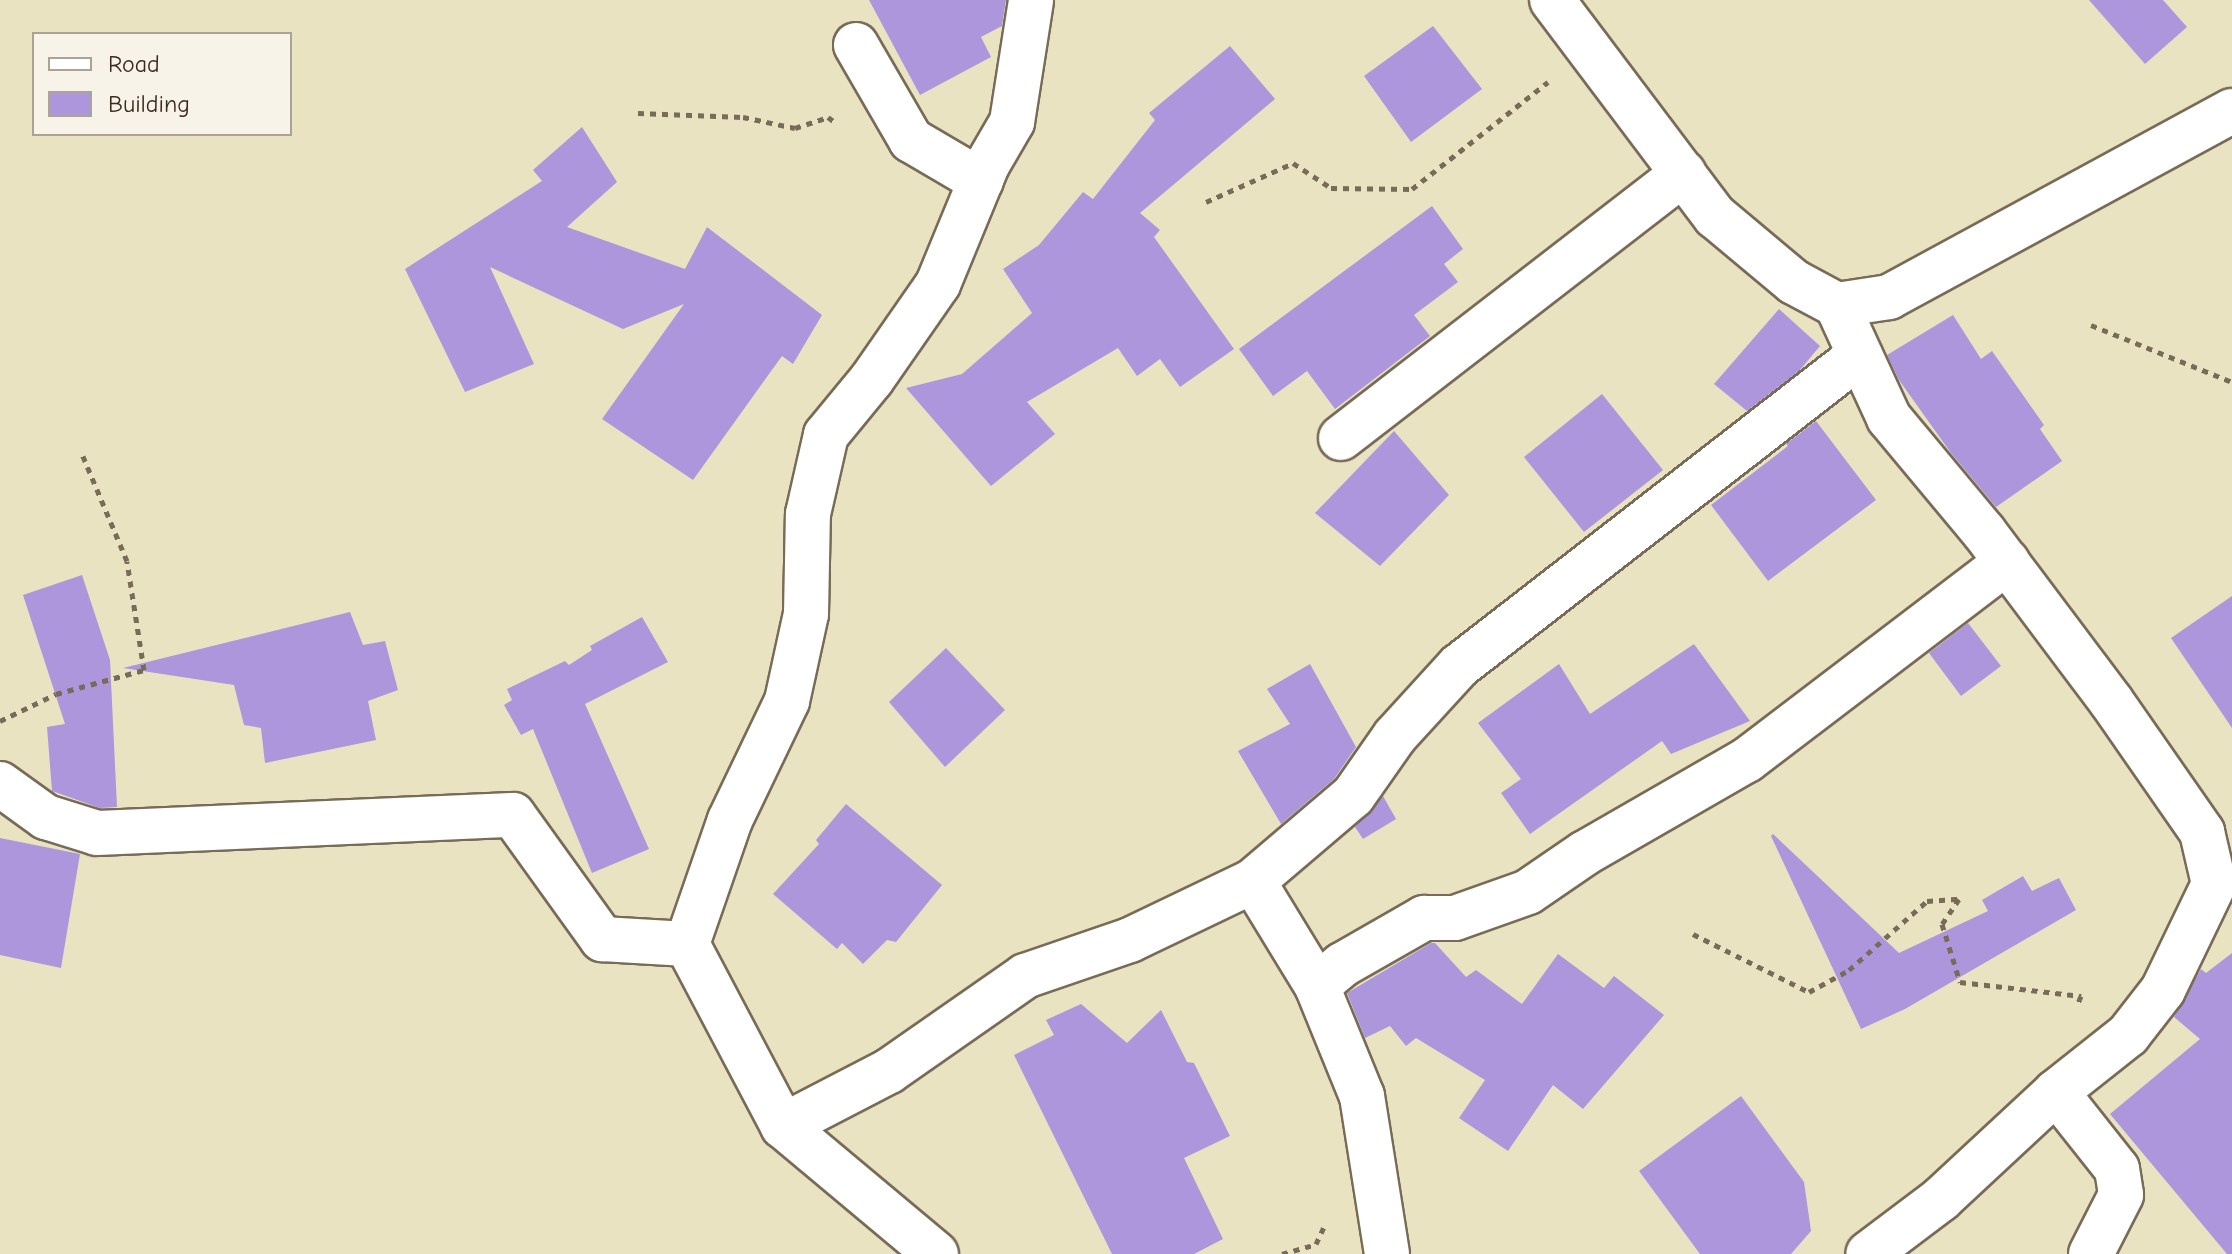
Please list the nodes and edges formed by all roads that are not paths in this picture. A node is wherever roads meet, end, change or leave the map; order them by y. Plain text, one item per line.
1 (1031, 0) edge
2 (1552, 0) edge
3 (856, 45) dead end
4 (2232, 111) edge
5 (1684, 173) junction
6 (981, 181) junction
7 (1837, 305) junction
8 (1860, 355) junction
9 (1341, 438) dead end
10 (2007, 562) junction
11 (0, 784) edge
12 (1253, 881) junction
13 (687, 944) junction
14 (1317, 986) junction
15 (2056, 1092) junction
16 (783, 1126) junction
17 (936, 1254) edge
18 (1387, 1254) edge
19 (1868, 1254) edge
20 (2091, 1254) edge

1 - 6 street
2 - 5 street
3 - 6 street
4 - 7 street
5 - 7 street
5 - 9 street
6 - 13 street
7 - 8 street
8 - 10 street
8 - 12 street
10 - 14 street
10 - 15 street
11 - 13 street
12 - 14 street
12 - 16 street
13 - 16 street
14 - 18 street
15 - 19 street
15 - 20 street
16 - 17 street

